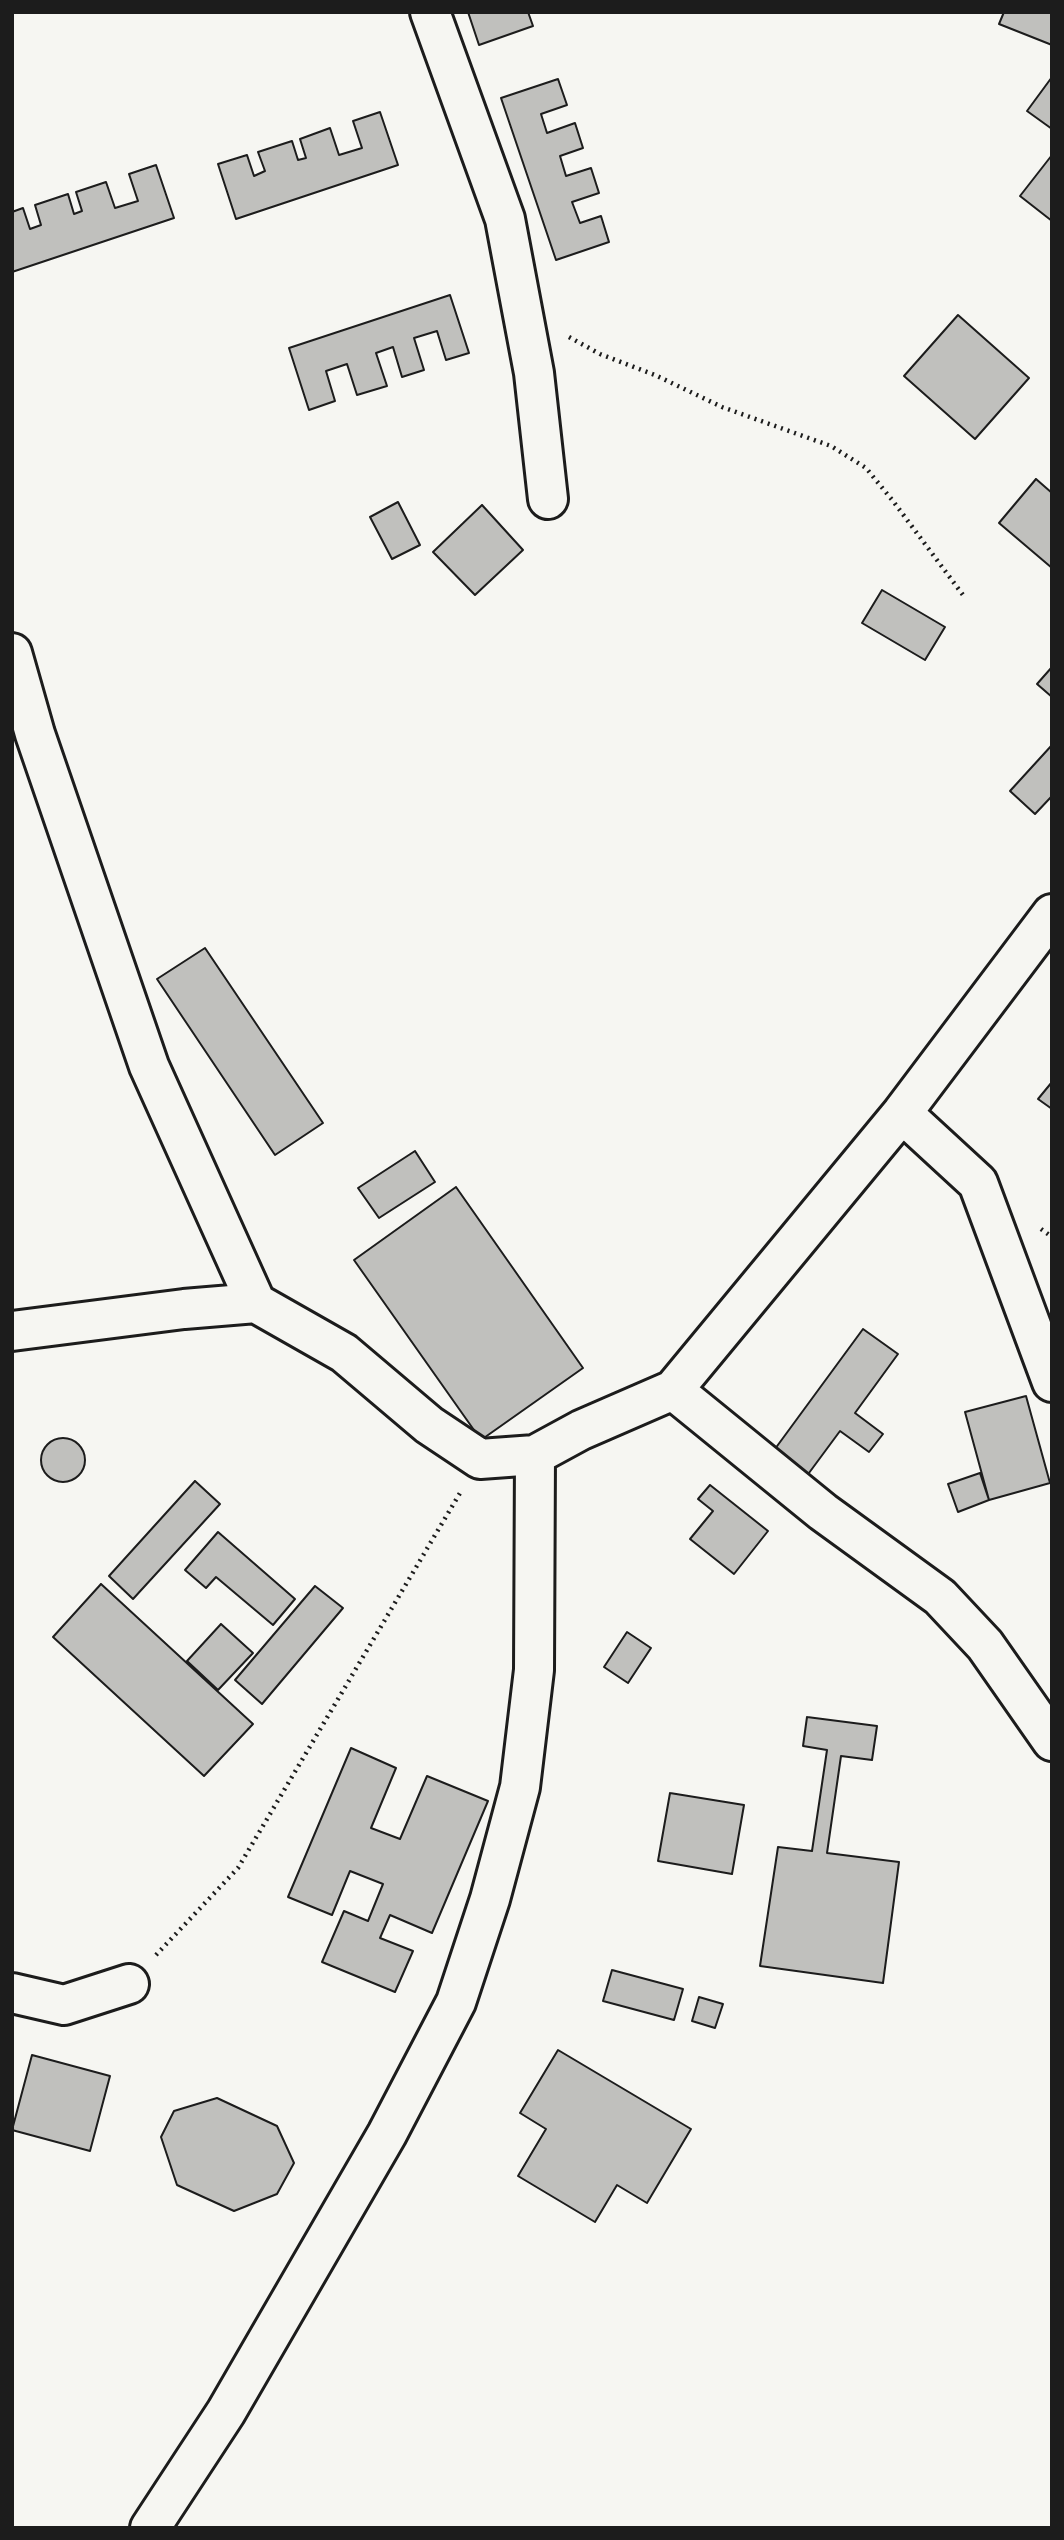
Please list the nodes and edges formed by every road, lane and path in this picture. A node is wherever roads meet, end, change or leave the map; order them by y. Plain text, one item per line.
1 (430, 12) edge
2 (526, 323) junction
3 (548, 499) dead end
4 (963, 595) dead end
5 (12, 653) edge
6 (1052, 914) edge
7 (902, 1113) junction
8 (256, 1303) junction
9 (12, 1331) edge
10 (1052, 1382) edge
11 (673, 1390) junction
12 (535, 1455) junction
13 (480, 1459) junction
14 (1047, 1725) edge
15 (129, 1983) joint
16 (12, 1993) edge
17 (150, 2528) edge

1 - 2 street
2 - 3 street
2 - 4 path
5 - 8 street
6 - 7 street
7 - 10 street
7 - 11 street
8 - 9 street
8 - 13 street
11 - 12 street
11 - 14 street
12 - 13 street
12 - 17 street
13 - 15 path
15 - 16 street

